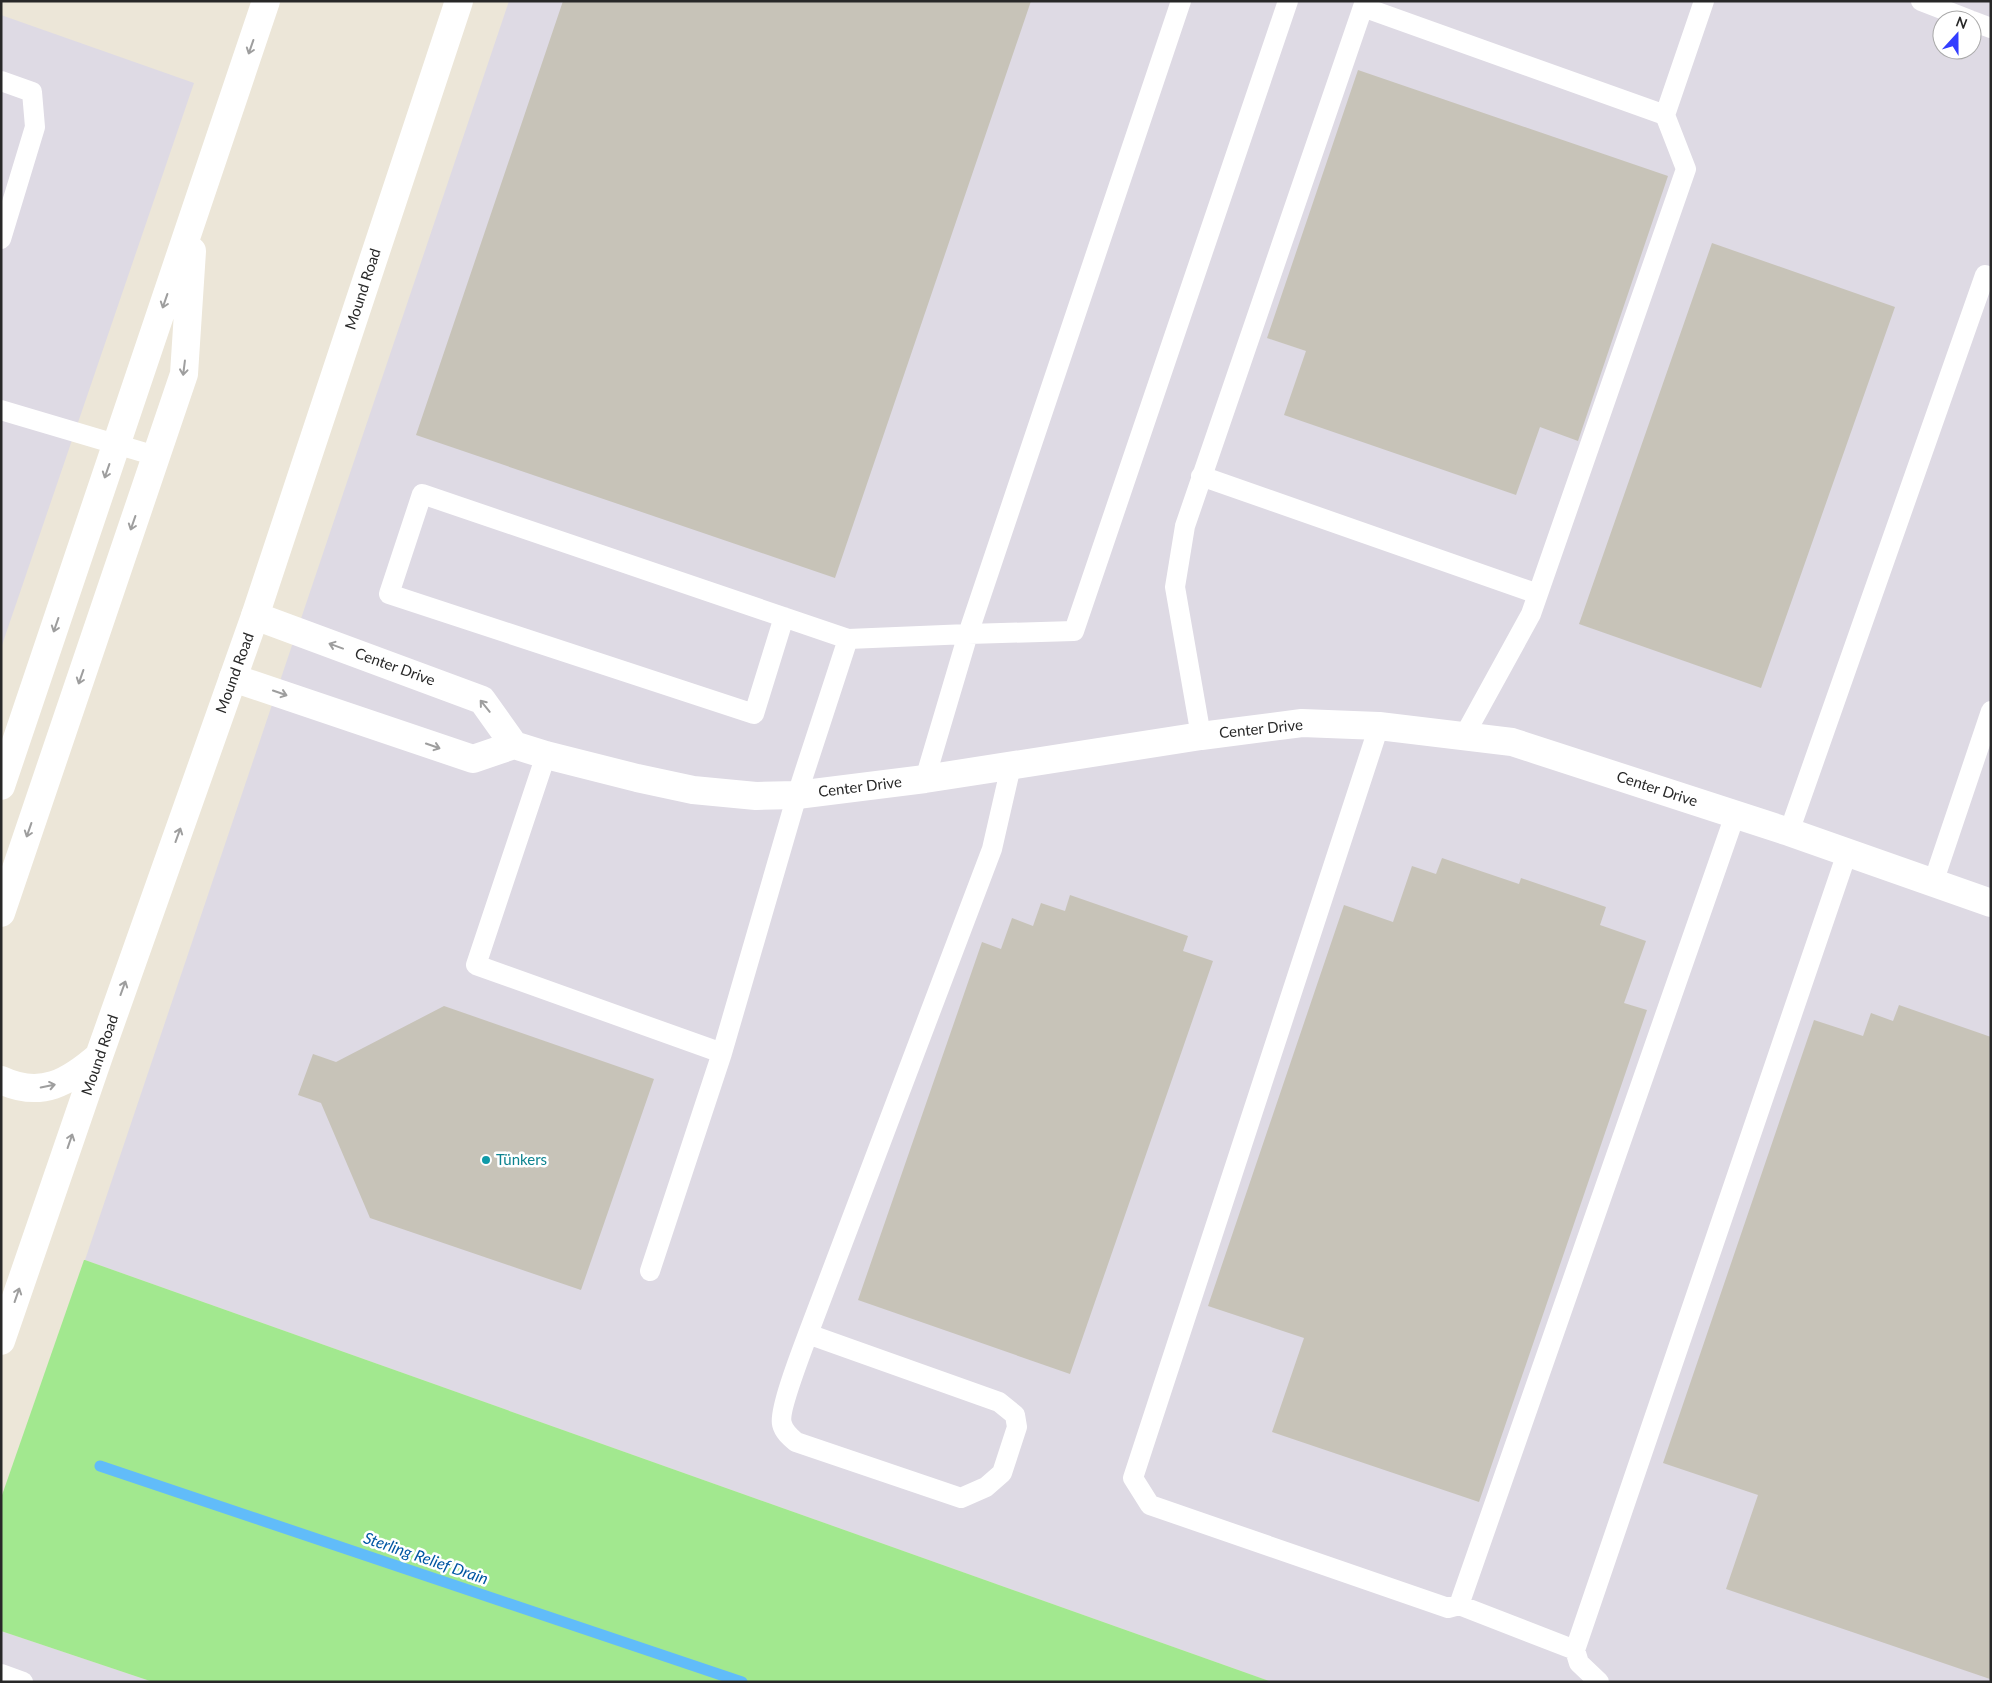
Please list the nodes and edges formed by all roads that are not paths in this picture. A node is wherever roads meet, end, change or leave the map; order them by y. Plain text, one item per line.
1 (266, 1) edge
2 (458, 1) edge
3 (1181, 1) edge
4 (1288, 1) edge
5 (1704, 1) edge
6 (1921, 1) edge
7 (1365, 4) edge
8 (1945, 10) edge
9 (1, 81) edge
10 (1665, 115) junction
11 (194, 215) junction
12 (1, 239) edge
13 (1985, 275) dead end
14 (1, 410) edge
15 (116, 445) junction
16 (156, 456) junction
17 (1201, 476) junction
18 (1538, 594) junction
19 (255, 616) junction
20 (784, 617) junction
21 (968, 634) junction
22 (848, 639) junction
23 (233, 678) junction
24 (1991, 711) edge
25 (1379, 726) junction
26 (1201, 736) junction
27 (1464, 736) junction
28 (514, 745) junction
29 (546, 755) junction
30 (1011, 766) junction
31 (925, 779) junction
32 (1, 786) edge
33 (797, 795) junction
34 (1735, 814) junction
35 (1789, 832) junction
36 (1847, 853) junction
37 (1933, 882) junction
38 (1991, 902) edge
39 (1, 913) edge
40 (722, 1053) junction
41 (99, 1056) junction
42 (1, 1080) edge
43 (650, 1271) dead end
44 (808, 1334) junction
45 (1, 1341) edge
46 (1459, 1605) junction
47 (1575, 1650) junction
48 (1, 1674) edge
49 (23, 1682) edge
50 (1599, 1682) edge

1 -> 11 main road
2 - 19 main road, Mound Road
3 - 21 lane
4 - 21 lane
5 - 10 lane
6 - 8 lane
7 - 10 lane
7 - 17 lane
9 - 12 lane
10 - 18 lane
11 -> 15 main road
11 -> 16 main road
13 - 35 lane
14 - 15 lane
15 - 16 lane
15 -> 32 main road
16 -> 39 main road
17 - 18 lane
17 - 26 lane
18 - 27 lane
19 - 23 main road, Mound Road
28 -> 19 main road, Center Drive
20 - 20 lane
20 - 22 lane
21 - 22 lane
21 - 31 lane
22 - 33 lane
23 -> 28 main road
41 -> 23 main road, Mound Road
24 - 37 lane
25 - 26 main road, Center Drive
25 - 27 main road, Center Drive
25 - 46 lane
26 - 30 main road, Center Drive
27 - 34 main road, Center Drive
28 - 29 main road, Center Drive
29 - 33 main road, Center Drive
29 - 40 lane
30 - 31 main road, Center Drive
30 - 44 lane
31 - 33 main road, Center Drive
33 - 40 lane
34 - 35 main road, Center Drive
34 - 46 lane
35 - 36 main road, Center Drive
36 - 37 main road, Center Drive
36 - 47 lane
37 - 38 main road, Center Drive
40 - 43 lane
42 -> 41 main road
45 -> 41 main road, Mound Road
44 - 44 lane
46 - 47 lane
47 - 50 lane
48 - 49 lane

